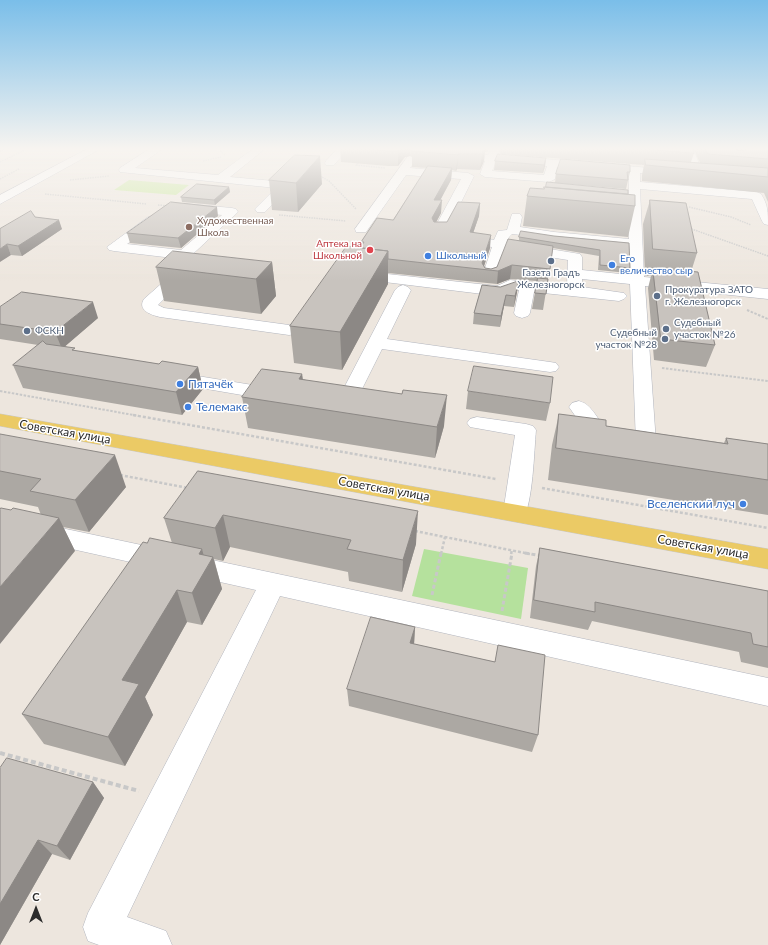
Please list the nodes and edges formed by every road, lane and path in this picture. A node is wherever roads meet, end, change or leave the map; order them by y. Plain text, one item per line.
1 (14, 192) edge
2 (27, 192) edge
3 (278, 192) edge
4 (339, 192) edge
5 (386, 192) edge
6 (460, 192) edge
7 (632, 192) edge
8 (703, 192) edge
9 (715, 192) edge
10 (0, 200) edge
11 (224, 201) dead end
12 (147, 204) dead end
13 (683, 205) edge
14 (690, 207) junction
15 (261, 209) dead end
16 (213, 210) junction
17 (683, 210) edge
18 (358, 212) dead end
19 (520, 214) dead end
20 (279, 215) edge
21 (620, 219) edge
22 (636, 221) junction
23 (768, 221) edge
24 (356, 225) joint
25 (756, 227) dead end
26 (688, 228) edge
27 (440, 231) edge
28 (553, 236) junction
29 (478, 241) edge
30 (636, 244) junction
31 (499, 245) junction
32 (185, 255) junction
33 (768, 256) edge
34 (346, 273) edge
35 (575, 274) junction
36 (489, 277) edge
37 (177, 278) junction
38 (638, 280) junction
39 (201, 281) edge
40 (527, 286) junction
41 (403, 290) dead end
42 (574, 291) junction
43 (768, 294) edge
44 (619, 296) dead end
45 (522, 313) dead end
46 (289, 330) dead end
47 (376, 343) junction
48 (642, 365) junction
49 (550, 367) dead end
50 (153, 375) edge
51 (768, 381) edge
52 (0, 391) edge
53 (291, 397) edge
54 (345, 405) edge
55 (579, 407) dead end
56 (0, 420) edge
57 (477, 423) dead end
58 (116, 475) dead end
59 (520, 484) junction
60 (191, 489) edge
61 (515, 513) junction
62 (768, 528) edge
63 (5, 531) edge
64 (414, 531) edge
65 (446, 537) junction
66 (512, 550) junction
67 (543, 556) edge
68 (768, 559) edge
69 (273, 583) junction
70 (426, 617) junction
71 (499, 633) junction
72 (768, 692) edge
73 (0, 753) edge
74 (166, 799) junction
75 (152, 945) edge

1 - 10 street
2 - 12 path
3 - 15 street
4 - 18 path
5 - 24 street
6 - 27 street
7 - 22 street
8 - 14 path
9 - 23 street
11 - 16 street
13 - 14 path
14 - 17 path
14 - 25 path
16 - 32 street
16 - 32 street
19 - 28 street
20 - 24 path
21 - 22 street
22 - 30 street
26 - 33 path
28 - 30 street
28 - 31 street
29 - 31 street
30 - 38 street
31 - 35 street
31 - 36 street
32 - 37 street
34 - 40 street
35 - 38 street
35 - 42 street
37 - 39 street
37 - 46 street
38 - 43 street
38 - 48 street
40 - 42 street
40 - 45 street
41 - 47 street
42 - 44 street
47 - 49 street
47 - 54 street
48 - 51 path
48 - 55 street
50 - 53 street
52 - 59 path
56 - 61 main road, Советская улица
57 - 59 street
58 - 60 path
59 - 61 street
59 - 62 path
61 - 68 main road, Советская улица
63 - 69 street
64 - 65 path
65 - 66 path
65 - 70 path
66 - 67 path
66 - 71 path
69 - 70 street
69 - 74 street
70 - 71 street
71 - 72 street
73 - 74 path
74 - 75 street

